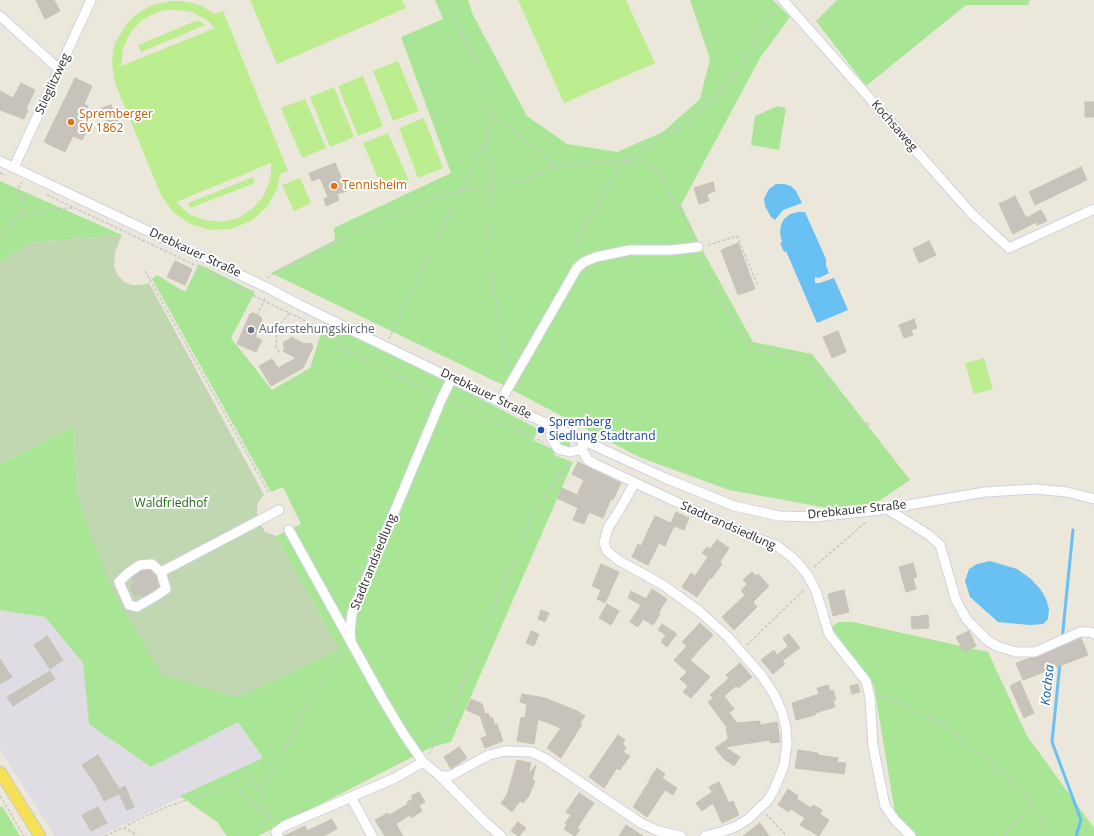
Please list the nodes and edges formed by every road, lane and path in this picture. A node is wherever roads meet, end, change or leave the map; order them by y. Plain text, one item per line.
1 (91, 0) edge
2 (449, 0) edge
3 (779, 0) edge
4 (783, 0) edge
5 (0, 16) edge
6 (60, 70) junction
7 (488, 109) junction
8 (489, 136) junction
9 (0, 161) edge
10 (623, 161) junction
11 (556, 167) junction
12 (12, 172) junction
13 (0, 173) edge
14 (24, 178) junction
15 (27, 184) dead end
16 (491, 188) junction
17 (461, 191) junction
18 (43, 192) dead end
19 (74, 208) junction
20 (1094, 209) edge
21 (20, 216) junction
22 (0, 237) edge
23 (698, 248) junction
24 (566, 262) dead end
25 (145, 271) dead end
26 (266, 279) dead end
27 (757, 284) dead end
28 (298, 304) junction
29 (290, 313) junction
30 (386, 346) junction
31 (279, 352) dead end
32 (509, 368) dead end
33 (452, 378) junction
34 (442, 398) junction
35 (500, 402) junction
36 (870, 424) dead end
37 (553, 426) junction
38 (556, 447) junction
39 (581, 447) junction
40 (634, 484) junction
41 (269, 493) dead end
42 (1094, 499) edge
43 (883, 509) junction
44 (278, 510) dead end
45 (289, 530) dead end
46 (161, 572) junction
47 (807, 574) junction
48 (812, 582) junction
49 (1094, 634) edge
50 (351, 642) junction
51 (741, 651) junction
52 (870, 697) junction
53 (424, 763) junction
54 (243, 768) dead end
55 (0, 772) edge
56 (440, 776) junction
57 (262, 793) junction
58 (0, 796) edge
59 (351, 797) junction
60 (1032, 803) junction
61 (761, 808) junction
62 (124, 828) junction
63 (24, 836) edge
64 (40, 836) edge
65 (105, 836) edge
66 (136, 836) edge
67 (278, 836) edge
68 (372, 836) edge
69 (502, 836) edge
70 (681, 836) edge
71 (705, 836) edge
72 (787, 836) edge
73 (911, 836) edge
74 (1004, 836) edge
75 (1050, 836) edge

1 - 6 street, Stieglitzweg
2 - 7 path
3 - 10 path
4 - 20 street, Kochsaweg
5 - 6 street
6 - 12 street, Stieglitzweg
7 - 8 path
7 - 11 path
8 - 16 path
8 - 17 path
9 - 12 street, Drebkauer Straße
10 - 11 path
10 - 23 path
10 - 24 path
11 - 16 path
12 - 13 path
12 - 14 street, Drebkauer Straße
14 - 15 path
14 - 21 path
14 - 28 street, Drebkauer Straße
16 - 17 path
16 - 32 path
17 - 26 path
17 - 30 path
18 - 19 path
19 - 21 path
19 - 29 path
21 - 22 path
23 - 27 path
23 - 35 street
23 - 36 path
25 - 41 path
28 - 29 path
28 - 30 street, Drebkauer Straße
29 - 31 path
29 - 34 path
30 - 33 street, Drebkauer Straße
33 - 34 street, Stadtrandsiedlung
33 - 35 street, Drebkauer Straße
34 - 38 path
34 - 50 street, Stadtrandsiedlung
35 - 37 street, Drebkauer Straße
37 - 38 street
37 - 39 street, Drebkauer Straße
38 - 39 street
39 - 40 street, Stadtrandsiedlung
39 - 43 street, Drebkauer Straße
39 - 53 path
40 - 47 street, Stadtrandsiedlung
40 - 51 street
42 - 43 street, Drebkauer Straße
43 - 47 path
43 - 49 street
44 - 46 street
45 - 50 street
46 - 46 street
47 - 48 street, Stadtrandsiedlung
48 - 51 path
48 - 52 street, Stadtrandsiedlung
50 - 53 street, Stadtrandsiedlung
50 - 57 path
51 - 61 street
52 - 60 path
52 - 73 street, Stadtrandsiedlung
53 - 56 street, Stadtrandsiedlung
53 - 59 street
54 - 57 path
55 - 64 main road
56 - 69 street, Stadtrandsiedlung
56 - 70 street
57 - 62 path
58 - 63 path
59 - 67 street
59 - 68 street
60 - 74 path
60 - 75 path
61 - 71 street
61 - 72 path
62 - 65 path
62 - 66 path

